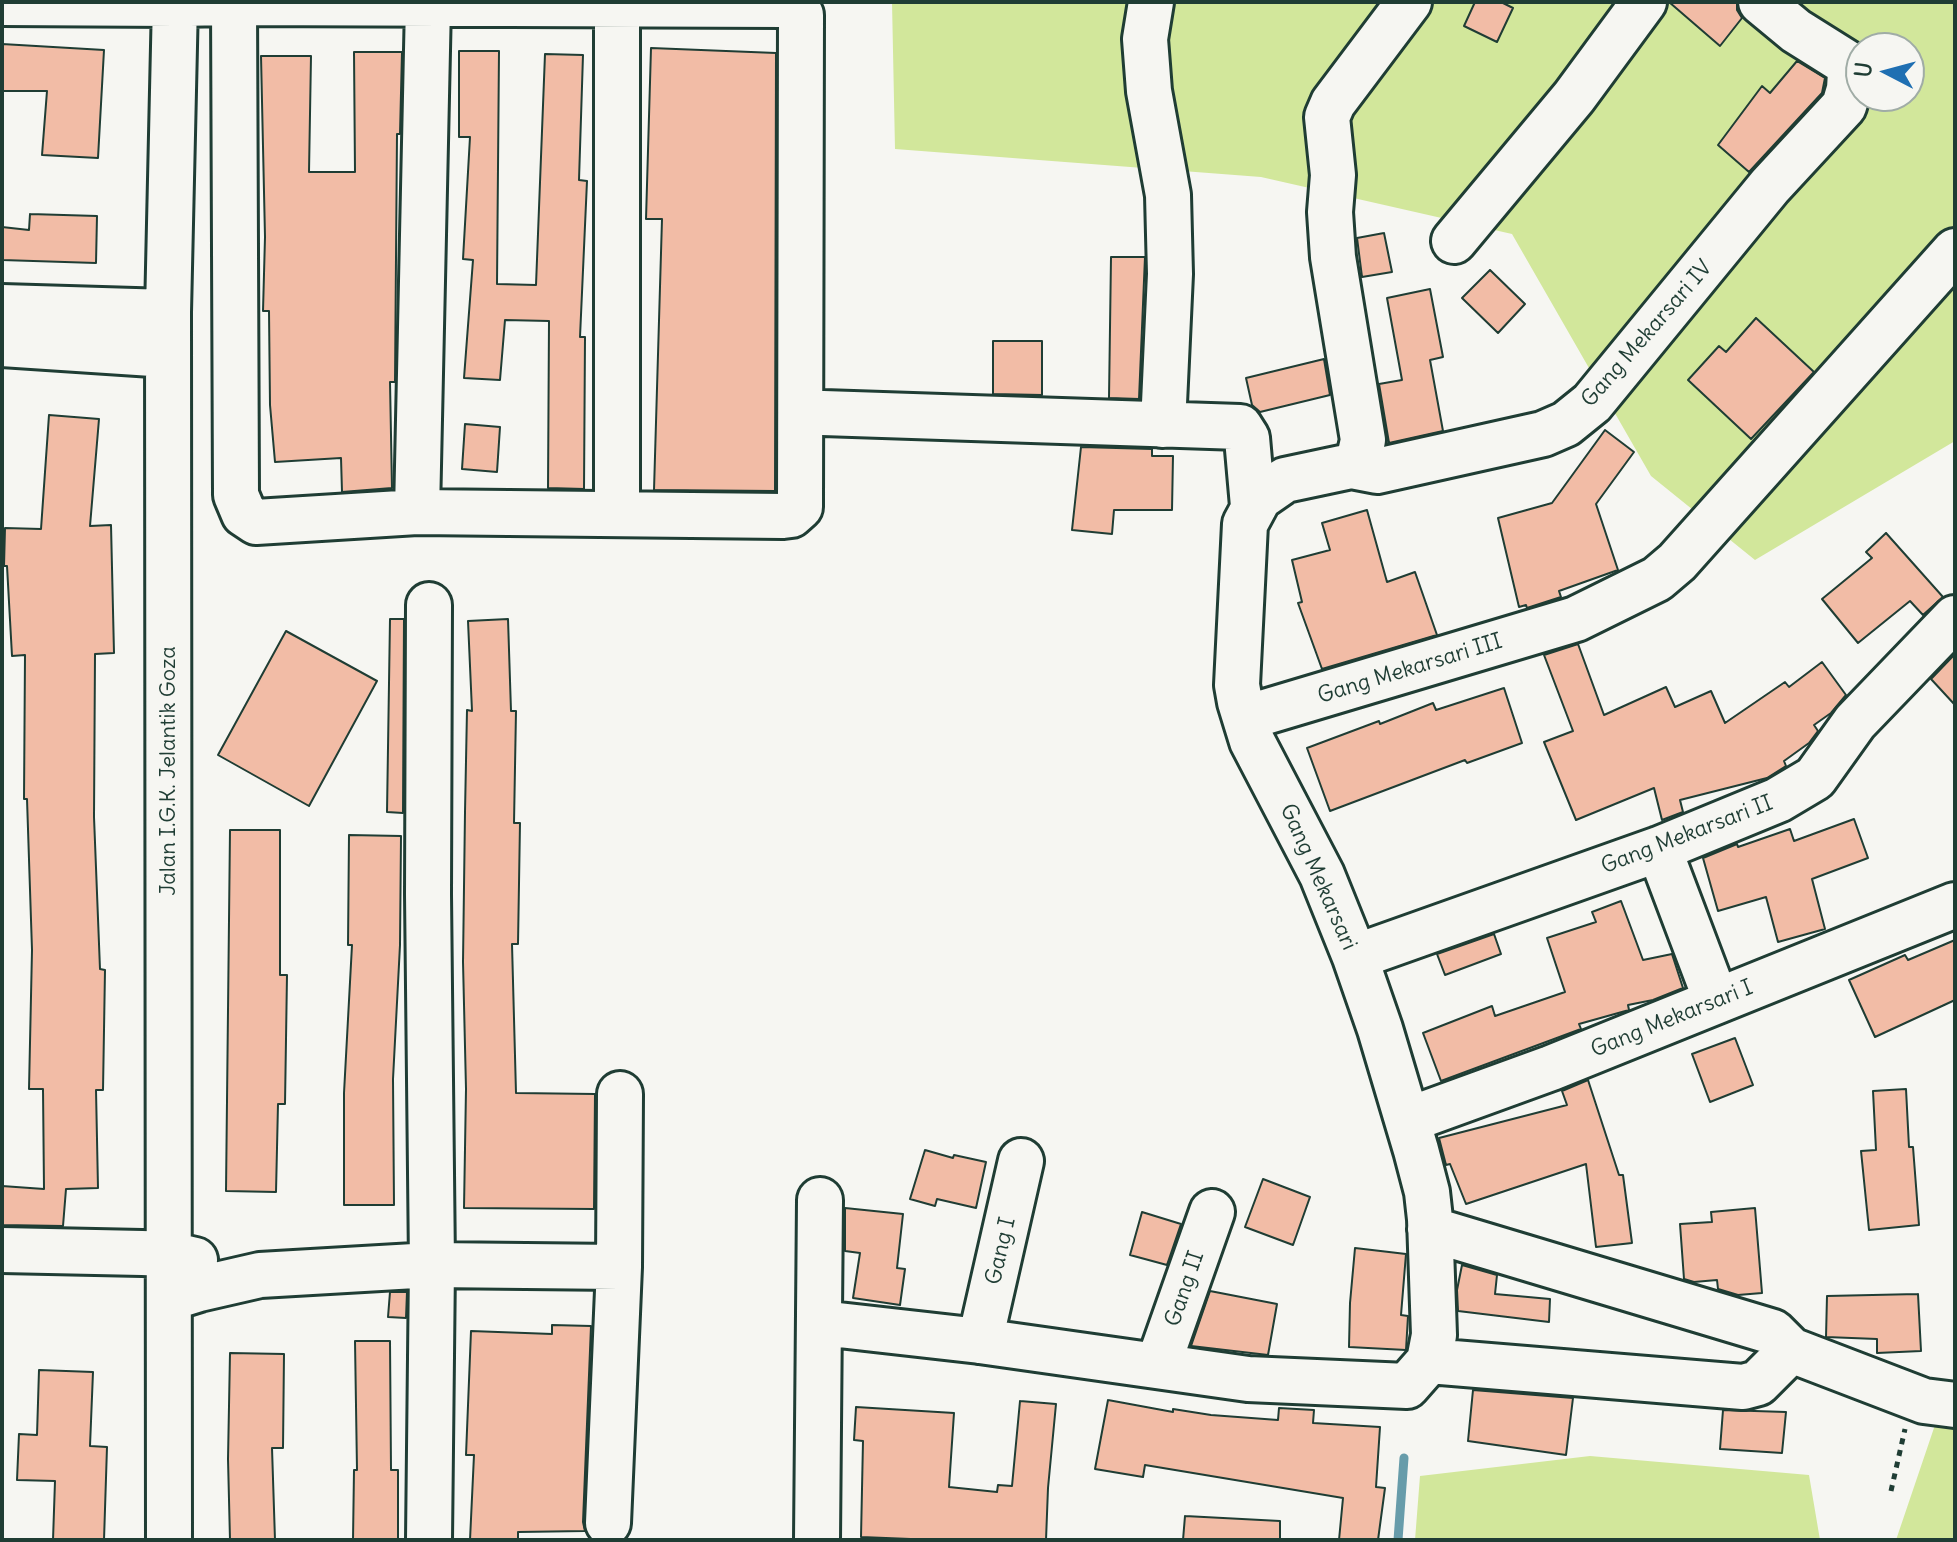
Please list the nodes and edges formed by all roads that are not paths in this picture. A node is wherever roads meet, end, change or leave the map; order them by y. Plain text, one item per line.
1 (234, 2) edge
2 (1151, 2) edge
3 (1409, 2) edge
4 (1644, 2) edge
5 (1761, 2) edge
6 (2, 3) edge
7 (175, 3) edge
8 (428, 4) junction
9 (708, 4) edge
10 (617, 5) junction
11 (1454, 241) dead end
12 (1955, 251) edge
13 (2, 307) edge
14 (168, 312) junction
15 (2, 344) edge
16 (168, 355) junction
17 (823, 413) dead end
18 (1163, 425) junction
19 (1357, 467) junction
20 (417, 512) junction
21 (617, 514) junction
22 (1248, 520) junction
23 (429, 605) dead end
24 (1955, 618) edge
25 (1245, 718) junction
26 (1659, 849) junction
27 (1946, 910) edge
28 (1355, 957) junction
29 (1716, 1000) junction
30 (620, 1094) dead end
31 (1408, 1120) junction
32 (1021, 1161) dead end
33 (820, 1200) dead end
34 (1212, 1212) dead end
35 (1430, 1224) junction
36 (2, 1250) edge
37 (169, 1254) junction
38 (432, 1265) junction
39 (619, 1267) junction
40 (260, 1275) junction
41 (170, 1298) junction
42 (821, 1323) junction
43 (980, 1341) junction
44 (1791, 1350) junction
45 (1429, 1361) junction
46 (1158, 1365) junction
47 (1955, 1405) edge
48 (608, 1523) dead end
49 (169, 1540) edge
50 (429, 1540) edge
51 (817, 1540) edge

1 - 7 street
1 - 8 street
1 - 20 street
2 - 18 street
3 - 19 street
4 - 11 street
5 - 19 street, Gang Mekarsari IV
6 - 7 street
7 - 14 street, Jalan I.G.K. Jelantik Goza
8 - 10 street
8 - 20 street
9 - 10 street
9 - 21 street
10 - 21 street
12 - 25 street, Gang Mekarsari III
13 - 14 street
14 - 16 street, Jalan I.G.K. Jelantik Goza
15 - 16 street
16 - 37 street, Jalan I.G.K. Jelantik Goza
17 - 18 street
18 - 22 street, Gang Mekarsari
19 - 22 street, Gang Mekarsari IV
20 - 21 street
22 - 25 street, Gang Mekarsari
23 - 38 street
24 - 26 street, Gang Mekarsari II
25 - 28 street, Gang Mekarsari
26 - 28 street, Gang Mekarsari II
26 - 29 street
27 - 29 street, Gang Mekarsari I
28 - 31 street, Gang Mekarsari
29 - 31 street, Gang Mekarsari I
30 - 39 street
31 - 35 street, Gang Mekarsari
32 - 43 street, Gang I
33 - 42 street
34 - 46 street, Gang II
35 - 44 street
35 - 45 street, Gang Mekarsari
36 - 37 street
37 - 40 street
37 - 41 street, Jalan I.G.K. Jelantik Goza
38 - 39 street
38 - 40 street
38 - 50 street
39 - 48 street
40 - 41 street
41 - 49 street, Jalan I.G.K. Jelantik Goza
42 - 43 street
42 - 51 street
43 - 46 street
44 - 45 street
44 - 47 street
45 - 46 street

